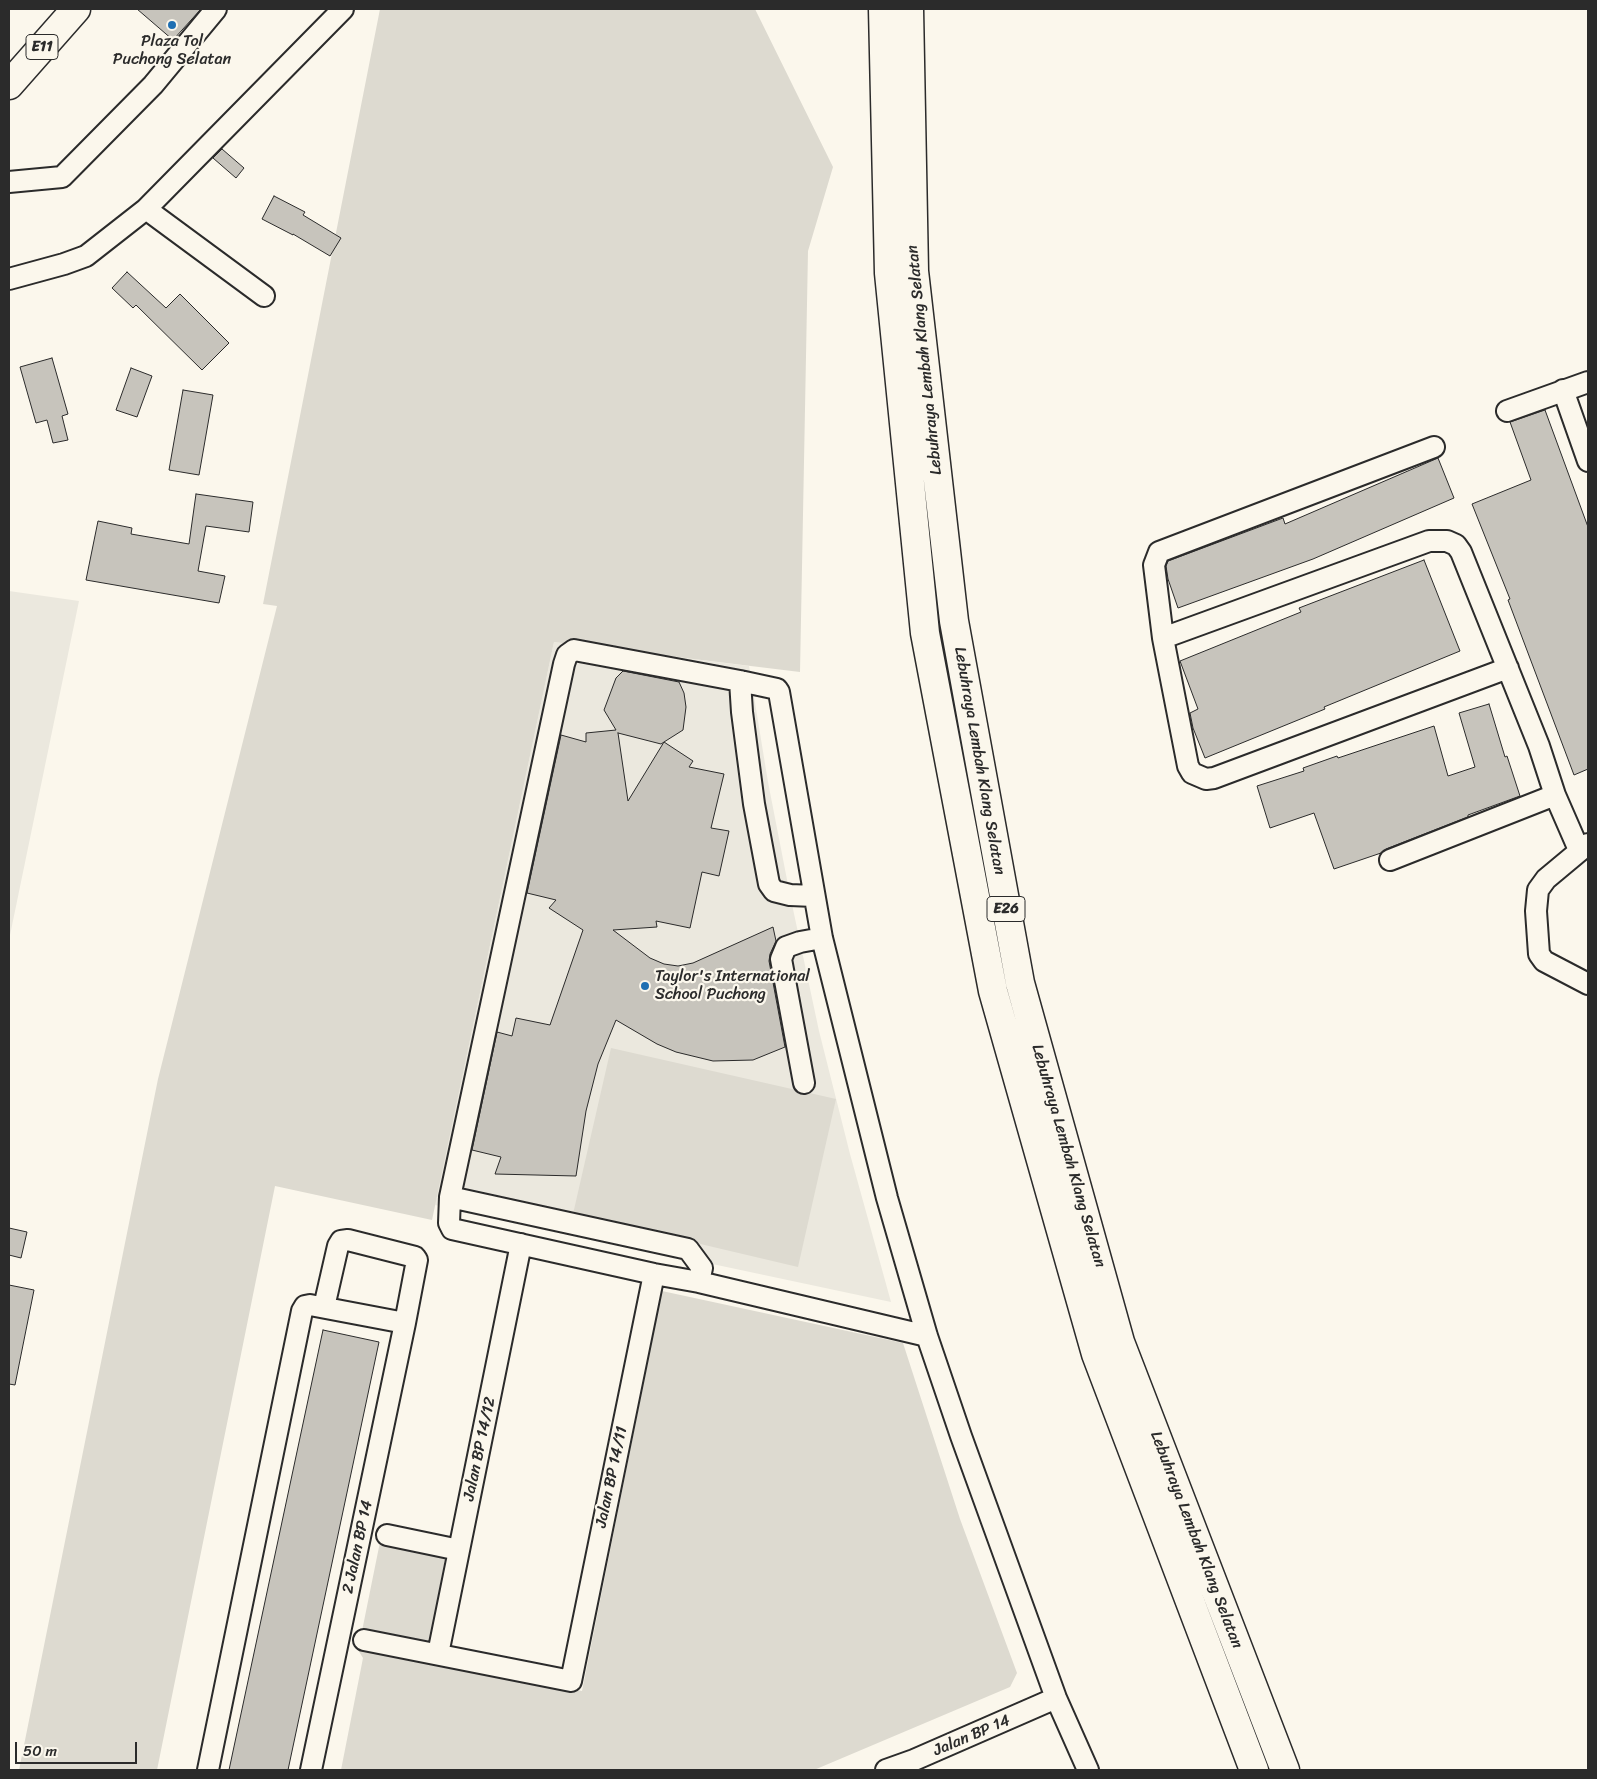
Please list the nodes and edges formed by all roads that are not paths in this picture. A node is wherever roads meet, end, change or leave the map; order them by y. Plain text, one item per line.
1 (76, 9) edge
2 (216, 9) edge
3 (343, 9) edge
4 (883, 9) edge
5 (909, 9) edge
6 (9, 85) edge
7 (9, 182) edge
8 (146, 208) junction
9 (9, 278) edge
10 (264, 296) dead end
11 (1588, 382) edge
12 (1563, 390) junction
13 (1507, 411) dead end
14 (1434, 447) dead end
15 (1588, 461) edge
16 (1163, 638) junction
17 (1508, 668) junction
18 (740, 681) junction
19 (1555, 794) junction
20 (1584, 847) edge
21 (1390, 860) dead end
22 (814, 896) junction
23 (822, 938) junction
24 (1588, 984) edge
25 (804, 1083) dead end
26 (450, 1197) junction
27 (521, 1244) junction
28 (654, 1274) junction
29 (699, 1282) junction
30 (324, 1307) junction
31 (405, 1323) junction
32 (928, 1336) junction
33 (387, 1535) dead end
34 (459, 1550) junction
35 (364, 1640) dead end
36 (438, 1654) junction
37 (1056, 1698) junction
38 (919, 1765) edge
39 (208, 1770) edge
40 (311, 1770) edge
41 (886, 1770) edge
42 (1088, 1770) edge
43 (1254, 1770) edge
44 (1285, 1770) edge

1 - 6 highway, E11
2 - 7 street
3 - 8 street
4 - 43 highway, Lebuhraya Lembah Klang Selatan / E26
5 - 44 highway, Lebuhraya Lembah Klang Selatan / E26
8 - 9 street
8 - 10 street
11 - 12 street
12 - 13 street
12 - 15 street
14 - 16 street
16 - 17 street
16 - 17 street
17 - 19 street
18 - 22 street
18 - 22 street
18 - 26 street
19 - 20 street
19 - 21 street
20 - 24 street
22 - 23 street
23 - 25 street
23 - 32 street
26 - 27 street
26 - 29 street
27 - 28 street
27 - 34 street, Jalan BP 14/12
28 - 29 street
28 - 36 street, Jalan BP 14/11
29 - 32 street
30 - 31 street
30 - 31 street, 2 Jalan BP 14
30 - 39 street
31 - 40 street, 2 Jalan BP 14
32 - 37 street
33 - 34 street
34 - 36 street, Jalan BP 14/12
35 - 36 street
37 - 38 street, Jalan BP 14
37 - 42 street
38 - 41 street, Jalan BP 14

